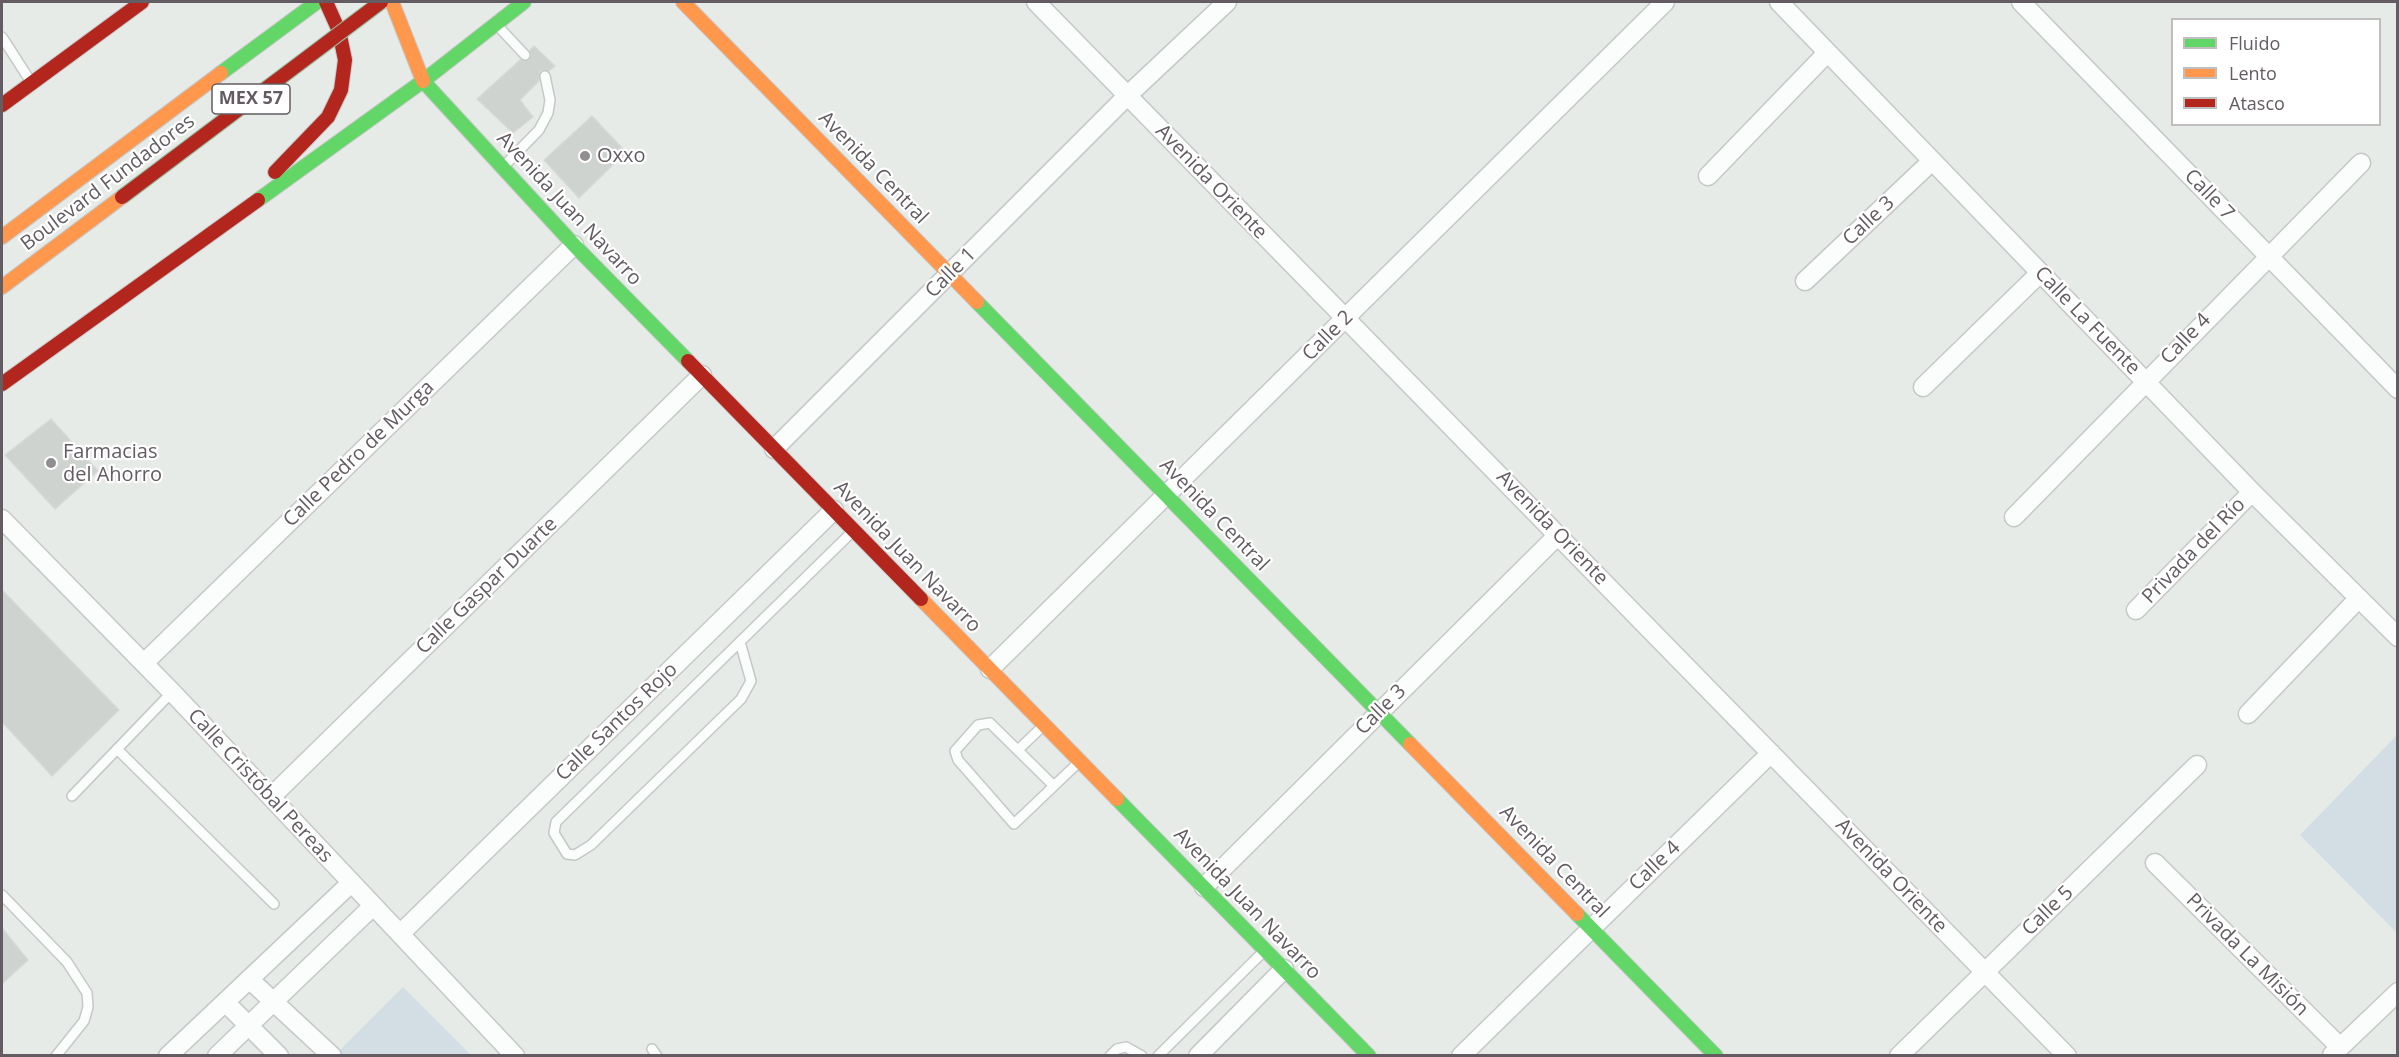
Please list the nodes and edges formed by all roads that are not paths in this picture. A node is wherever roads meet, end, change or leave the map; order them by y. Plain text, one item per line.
1 (142, 2) edge
2 (317, 2) edge
3 (326, 2) edge
4 (381, 2) edge
5 (392, 2) edge
6 (524, 2) edge
7 (683, 2) edge
8 (1036, 2) edge
9 (1227, 2) edge
10 (1665, 2) edge
11 (1779, 2) edge
12 (2021, 2) edge
13 (495, 24) junction
14 (2, 37) edge
15 (1827, 53) junction
16 (525, 55) dead end
17 (544, 76) dead end
18 (423, 81) junction
19 (31, 82) junction
20 (1127, 96) junction
21 (2, 105) edge
22 (1932, 161) junction
23 (2361, 163) dead end
24 (503, 168) junction
25 (1707, 176) dead end
26 (222, 224) junction
27 (2, 237) edge
28 (574, 245) junction
29 (2268, 256) junction
30 (2040, 273) junction
31 (949, 274) junction
32 (1805, 281) dead end
33 (2, 287) edge
34 (1345, 318) junction
35 (702, 375) junction
36 (2145, 381) junction
37 (2, 384) edge
38 (1923, 387) dead end
39 (2397, 389) edge
40 (774, 449) junction
41 (2252, 492) junction
42 (1167, 495) junction
43 (834, 510) junction
44 (2014, 518) dead end
45 (2, 519) edge
46 (854, 530) junction
47 (1558, 535) junction
48 (2359, 598) junction
49 (2136, 610) dead end
50 (2397, 637) edge
51 (740, 642) junction
52 (144, 663) junction
53 (990, 669) junction
54 (172, 692) junction
55 (1379, 712) junction
56 (2248, 714) dead end
57 (1044, 725) junction
58 (117, 749) junction
59 (1018, 750) junction
60 (1771, 753) junction
61 (1080, 761) junction
62 (2196, 765) dead end
63 (1053, 785) junction
64 (72, 796) dead end
65 (272, 796) junction
66 (2154, 863) dead end
67 (351, 883) junction
68 (1204, 887) junction
69 (2, 895) edge
70 (274, 904) dead end
71 (373, 906) junction
72 (1592, 928) junction
73 (401, 933) junction
74 (1265, 950) junction
75 (1284, 969) junction
76 (1985, 972) junction
77 (249, 979) junction
78 (2397, 992) edge
79 (225, 1002) junction
80 (273, 1002) junction
81 (248, 1026) junction
82 (2335, 1051) edge
83 (56, 1056) edge
84 (168, 1056) edge
85 (217, 1056) edge
86 (279, 1056) edge
87 (332, 1056) edge
88 (515, 1056) edge
89 (1110, 1056) edge
90 (1142, 1056) edge
91 (1158, 1056) edge
92 (1198, 1056) edge
93 (1368, 1056) edge
94 (1461, 1056) edge
95 (1716, 1056) edge
96 (1899, 1056) edge
97 (2067, 1056) edge

1 - 19 main road
2 - 27 main road, Boulevard Fundadores / MEX 57
3 - 26 main road
4 - 33 main road, Boulevard Fundadores / MEX 57, bridge
5 - 18 main road
6 - 13 main road
7 - 31 main road, Avenida Central
8 - 20 street, Avenida Oriente
9 - 20 street, Calle 1
10 - 34 street, Calle 2
11 - 15 street, Calle La Fuente
12 - 29 street, Calle 7
13 - 16 lane
13 - 18 main road
14 - 19 lane
15 - 22 street, Calle La Fuente
15 - 25 street
17 - 24 lane
18 - 24 main road, Avenida Juan Navarro
18 - 26 main road
19 - 21 main road
20 - 31 street, Calle 1
20 - 34 street, Avenida Oriente
22 - 30 street, Calle La Fuente
22 - 32 street, Calle 3
23 - 29 street, Calle 4
24 - 28 main road, Avenida Juan Navarro
26 - 37 main road
28 - 35 main road, Avenida Juan Navarro
28 - 52 street, Calle Pedro de Murga
29 - 36 street, Calle 4
29 - 39 street, Calle 7
30 - 36 street, Calle La Fuente
30 - 38 street
31 - 40 street, Calle 1
31 - 42 main road, Avenida Central
34 - 42 street, Calle 2
34 - 47 street, Avenida Oriente
35 - 40 main road, Avenida Juan Navarro
35 - 65 street, Calle Gaspar Duarte
36 - 41 street, Calle La Fuente
36 - 44 street, Calle 4
40 - 43 main road, Avenida Juan Navarro
41 - 48 street, Calle La Fuente
41 - 49 street, Privada del Río
42 - 53 street, Calle 2
42 - 55 main road, Avenida Central
43 - 46 main road, Avenida Juan Navarro
43 - 73 street, Calle Santos Rojo
45 - 52 street, Calle Cristóbal Pereas
46 - 51 lane
46 - 53 main road, Avenida Juan Navarro
47 - 55 street, Calle 3
47 - 60 street, Avenida Oriente
48 - 50 street, Calle La Fuente
48 - 56 street
51 - 51 lane
52 - 54 street, Calle Cristóbal Pereas
53 - 57 main road, Avenida Juan Navarro
54 - 58 lane
54 - 65 street, Calle Cristóbal Pereas
55 - 68 street, Calle 3
55 - 72 main road, Avenida Central
57 - 59 lane
57 - 61 main road, Avenida Juan Navarro
58 - 64 lane
58 - 70 lane
59 - 63 lane
59 - 63 lane
60 - 72 street, Calle 4
60 - 76 street, Avenida Oriente
61 - 63 lane
61 - 68 main road, Avenida Juan Navarro
62 - 76 street, Calle 5
65 - 67 street, Calle Cristóbal Pereas
66 - 82 street, Privada La Misión
67 - 71 street, Calle Cristóbal Pereas
67 - 77 street
68 - 74 main road, Avenida Juan Navarro
69 - 83 lane
71 - 73 street, Calle Cristóbal Pereas
71 - 80 street
72 - 94 street, Calle 4
72 - 95 main road, Avenida Central
73 - 88 street, Calle Cristóbal Pereas
74 - 75 main road, Avenida Juan Navarro
74 - 91 lane
75 - 92 street
75 - 93 main road, Avenida Juan Navarro
76 - 96 street, Calle 5
76 - 97 street, Avenida Oriente
77 - 79 street
77 - 80 street
78 - 82 street
79 - 81 street
79 - 84 street
80 - 81 street
80 - 87 street
81 - 85 street
81 - 86 street
89 - 90 lane

